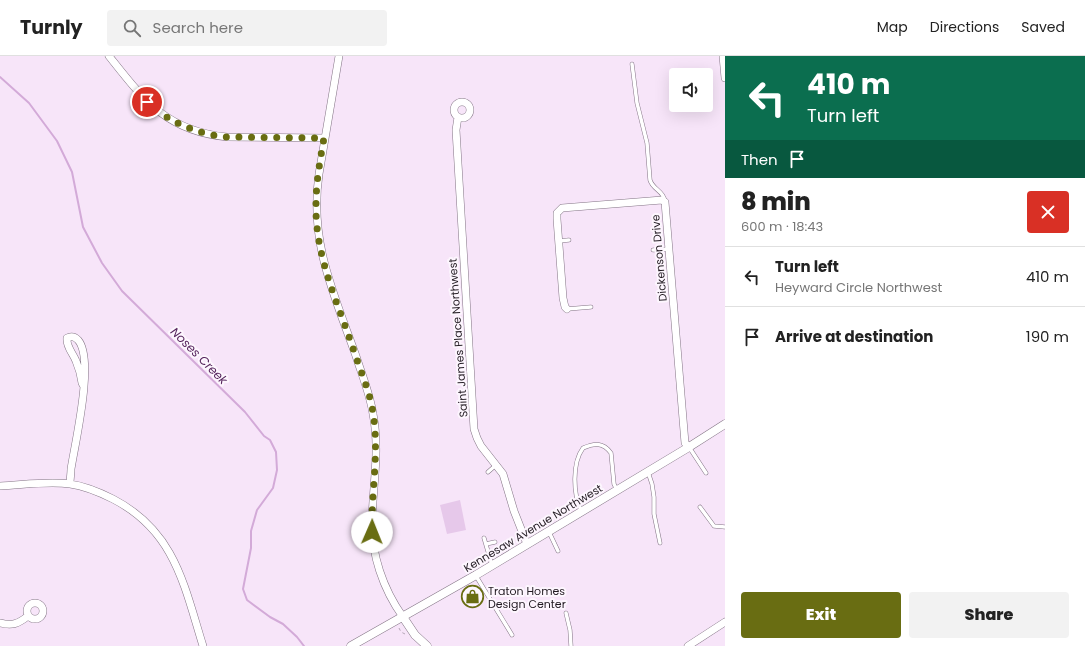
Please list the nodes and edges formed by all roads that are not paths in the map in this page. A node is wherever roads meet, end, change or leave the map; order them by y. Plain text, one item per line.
1 (108, 56) edge
2 (339, 56) edge
3 (723, 56) edge
4 (632, 64) dead end
5 (725, 78) edge
6 (458, 118) dead end
7 (324, 138) junction
8 (665, 202) junction
9 (569, 240) dead end
10 (558, 241) junction
11 (670, 249) junction
12 (653, 250) dead end
13 (590, 307) dead end
14 (567, 309) joint
15 (83, 385) junction
16 (725, 424) edge
17 (689, 448) junction
18 (497, 465) junction
19 (488, 472) dead end
20 (648, 472) junction
21 (706, 473) dead end
22 (70, 484) junction
23 (0, 486) edge
24 (617, 490) junction
25 (700, 507) dead end
26 (582, 511) junction
27 (725, 527) edge
28 (548, 531) junction
29 (484, 538) dead end
30 (495, 542) dead end
31 (660, 543) dead end
32 (486, 544) junction
33 (527, 544) junction
34 (558, 552) dead end
35 (492, 565) junction
36 (476, 575) junction
37 (566, 613) dead end
38 (28, 616) dead end
39 (403, 617) junction
40 (725, 622) edge
41 (0, 623) edge
42 (512, 635) dead end
43 (203, 646) edge
44 (351, 646) edge
45 (427, 646) edge
46 (571, 646) edge
47 (688, 646) edge

1 - 7 street
2 - 7 street
3 - 5 street
4 - 8 lane
6 - 18 street, Saint James Place Northwest
7 - 39 street
8 - 10 street, Dickenson Drive
8 - 11 street, Dickenson Drive
9 - 10 lane
10 - 14 street, Dickenson Drive
11 - 12 lane
11 - 17 street, Dickenson Drive
13 - 14 lane
15 - 15 street
15 - 22 street
16 - 17 street, Kennesaw Avenue Northwest
17 - 20 street, Kennesaw Avenue Northwest
17 - 21 lane
18 - 19 lane
18 - 33 street, Saint James Place Northwest
20 - 24 street, Kennesaw Avenue Northwest
20 - 31 lane
22 - 23 street
22 - 43 street
24 - 26 street, Kennesaw Avenue Northwest
24 - 26 lane
25 - 27 lane
26 - 28 street, Kennesaw Avenue Northwest
28 - 33 street, Kennesaw Avenue Northwest
28 - 34 lane
29 - 32 lane
30 - 32 lane
32 - 35 lane
33 - 35 street, Kennesaw Avenue Northwest
35 - 36 street, Kennesaw Avenue Northwest
36 - 39 street, Kennesaw Avenue Northwest
36 - 42 lane
37 - 46 lane
38 - 41 street
39 - 44 street, Kennesaw Avenue Northwest
39 - 45 street
40 - 47 street

